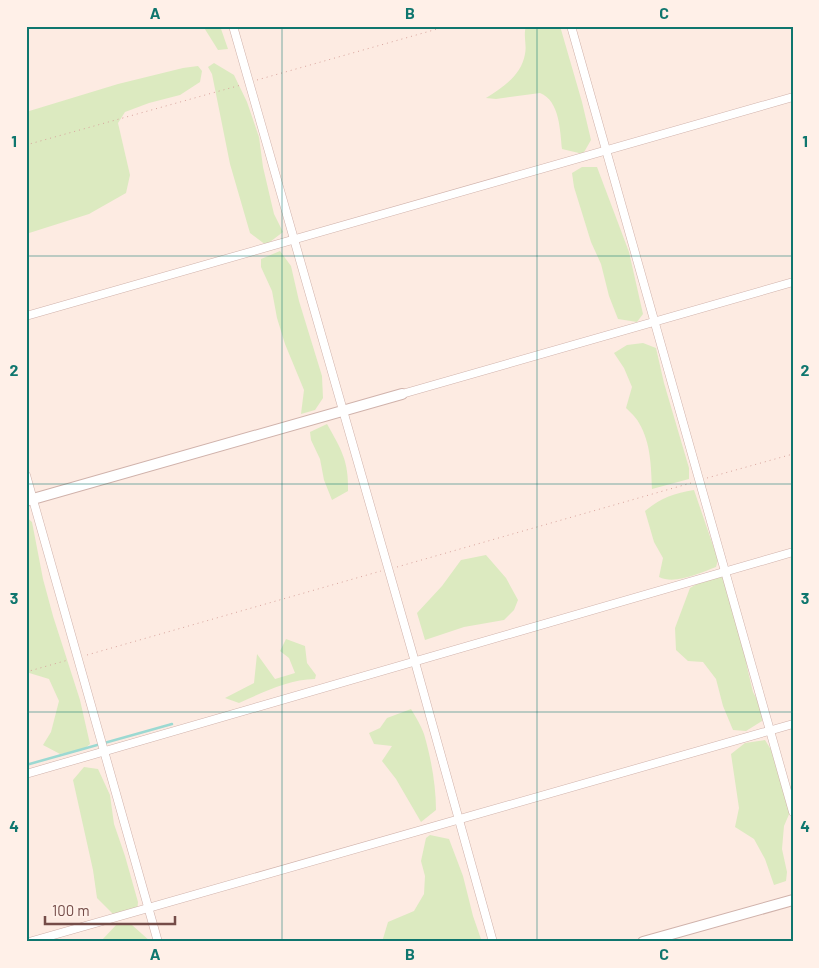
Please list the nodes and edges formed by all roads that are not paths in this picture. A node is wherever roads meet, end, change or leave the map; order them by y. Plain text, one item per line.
1 (233, 26) edge
2 (571, 26) edge
3 (793, 97) edge
4 (606, 150) junction
5 (294, 239) junction
6 (793, 282) edge
7 (26, 316) edge
8 (654, 322) junction
9 (402, 394) joint
10 (342, 411) junction
11 (26, 475) edge
12 (30, 500) edge
13 (793, 552) edge
14 (725, 572) junction
15 (415, 662) junction
16 (793, 724) edge
17 (770, 730) junction
18 (105, 751) junction
19 (26, 774) edge
20 (793, 812) edge
21 (458, 819) junction
22 (793, 900) edge
23 (149, 908) junction
24 (29, 942) edge
25 (158, 942) edge
26 (492, 942) edge
27 (643, 942) edge

1 - 5 street
2 - 4 street
3 - 4 street
4 - 5 street
4 - 8 street
5 - 7 street
5 - 10 street
6 - 8 street
8 - 9 street
8 - 14 street
9 - 10 street
10 - 12 street
10 - 15 street
11 - 12 street
12 - 18 street
13 - 14 street
14 - 15 street
14 - 17 street
15 - 18 street
15 - 21 street
16 - 17 street
17 - 20 street
17 - 21 street
18 - 19 street
18 - 23 street
21 - 23 street
21 - 26 street
22 - 27 street
23 - 24 street
23 - 25 street

